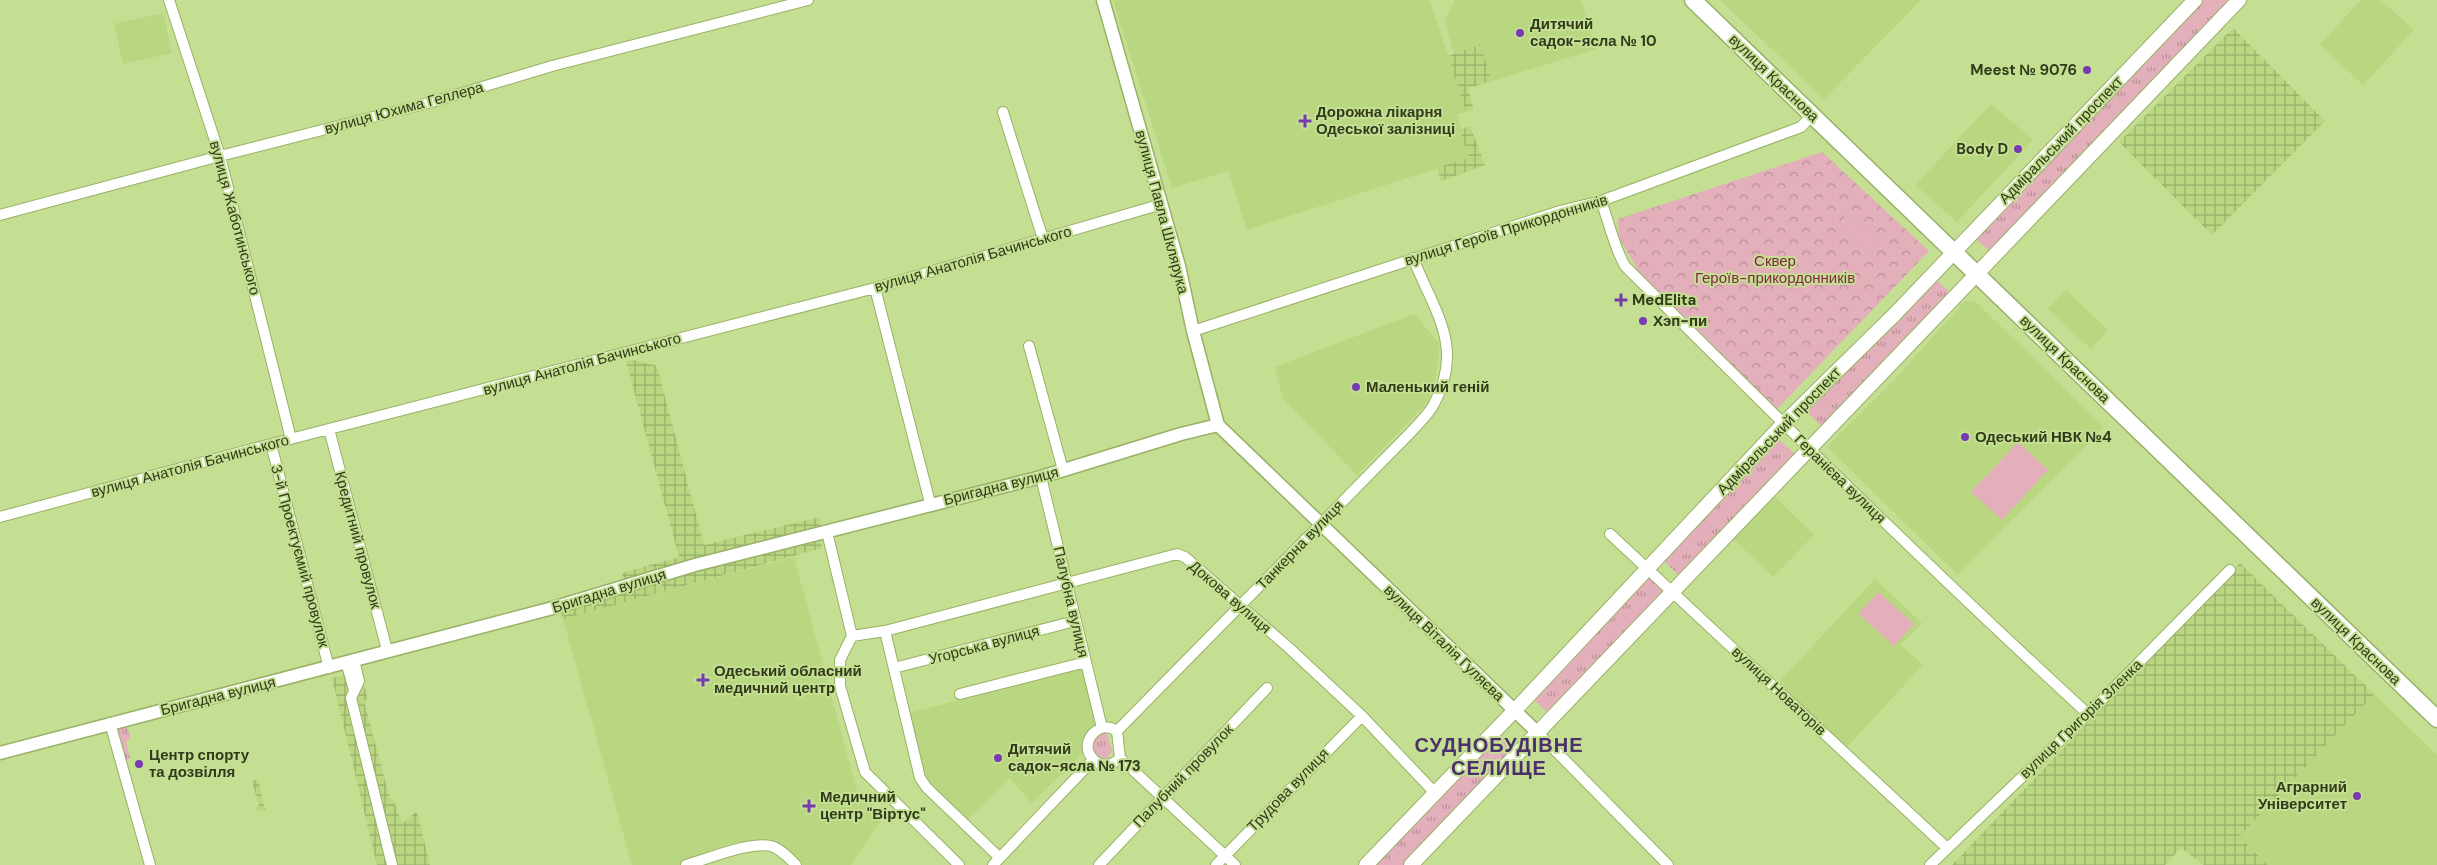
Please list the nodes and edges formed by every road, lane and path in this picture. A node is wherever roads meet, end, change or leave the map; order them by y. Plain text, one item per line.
1 (168, 0) edge
2 (808, 0) edge
3 (1103, 0) edge
4 (1693, 0) edge
5 (2195, 0) edge
6 (2239, 0) edge
7 (1003, 112) dead end
8 (1812, 115) junction
9 (220, 156) junction
10 (1601, 201) junction
11 (1162, 204) junction
12 (0, 215) edge
13 (1043, 239) junction
14 (1954, 252) junction
15 (1413, 258) junction
16 (1976, 274) junction
17 (875, 288) junction
18 (1192, 330) junction
19 (1029, 346) dead end
20 (1783, 424) junction
21 (1218, 425) junction
22 (330, 429) junction
23 (291, 439) junction
24 (271, 444) junction
25 (1808, 448) junction
26 (1063, 470) junction
27 (1041, 477) junction
28 (930, 503) junction
29 (0, 517) edge
30 (1319, 525) junction
31 (827, 532) junction
32 (1610, 534) dead end
33 (1647, 568) junction
34 (2230, 570) dead end
35 (1067, 583) junction
36 (1672, 590) junction
37 (1240, 606) junction
38 (1075, 621) junction
39 (885, 631) junction
40 (852, 636) junction
41 (387, 650) junction
42 (350, 661) junction
43 (1086, 662) junction
44 (329, 668) junction
45 (894, 668) junction
46 (1267, 688) dead end
47 (960, 694) dead end
48 (1515, 710) junction
49 (2088, 714) junction
50 (1362, 716) junction
51 (2437, 719) edge
52 (110, 723) junction
53 (1102, 728) junction
54 (1117, 732) junction
55 (1538, 733) junction
56 (0, 753) edge
57 (1120, 758) junction
58 (1093, 760) junction
59 (1435, 792) junction
60 (1162, 797) junction
61 (1947, 848) junction
62 (1225, 856) junction
63 (996, 861) edge
64 (150, 865) edge
65 (392, 865) edge
66 (686, 865) edge
67 (796, 865) edge
68 (959, 865) edge
69 (1099, 865) edge
70 (1216, 865) edge
71 (1235, 865) edge
72 (1366, 865) edge
73 (1411, 865) edge
74 (1668, 865) edge
75 (1930, 865) edge

1 - 9 street, вулиця Жаботинського
2 - 9 street, вулиця Юхима Геллера
3 - 11 street, вулиця Павла Шклярука
4 - 8 main road, вулиця Краснова
5 - 14 main road, Адміральський проспект
6 - 16 main road, Адміральський проспект
7 - 13 street
8 - 10 street, вулиця Героїв Прикордонників
8 - 14 main road, вулиця Краснова
9 - 12 street, вулиця Юхима Геллера
9 - 23 street, вулиця Жаботинського
10 - 15 street, вулиця Героїв Прикордонників
10 - 20 street, Геранієва вулиця
11 - 13 street, вулиця Анатолія Бачинського
11 - 18 street, вулиця Павла Шклярука
13 - 17 street, вулиця Анатолія Бачинського
14 - 16 main road, вулиця Краснова
14 - 20 main road, Адміральський проспект
15 - 18 street, вулиця Героїв Прикордонників
15 - 30 street, Танкерна вулиця
16 - 25 main road, Адміральський проспект
16 - 51 main road, вулиця Краснова
17 - 22 street, вулиця Анатолія Бачинського
17 - 28 street
18 - 21 street, вулиця Павла Шклярука
19 - 26 street
20 - 25 street, Геранієва вулиця
20 - 33 main road, Адміральський проспект
21 - 26 street, Бригадна вулиця
21 - 30 street, вулиця Віталія Гуляєва
22 - 23 street, вулиця Анатолія Бачинського
22 - 41 street, Кредитний провулок
23 - 24 street, вулиця Анатолія Бачинського
24 - 29 street, вулиця Анатолія Бачинського
24 - 44 street, 3-й Проектуємий провулок
25 - 36 main road, Адміральський проспект
25 - 49 street, Геранієва вулиця
26 - 27 street, Бригадна вулиця
27 - 28 street, Бригадна вулиця
27 - 35 street, Палубна вулиця
28 - 31 street, Бригадна вулиця
30 - 37 street, Танкерна вулиця
30 - 48 street, вулиця Віталія Гуляєва
31 - 40 street
31 - 41 street, Бригадна вулиця
32 - 33 street, вулиця Новаторів
33 - 36 street, вулиця Новаторів
33 - 48 main road, Адміральський проспект
34 - 49 street, вулиця Григорія Зленка
35 - 37 street, Докова вулиця
35 - 38 street, Палубна вулиця
35 - 39 street, Докова вулиця
36 - 55 main road, Адміральський проспект
36 - 61 street, вулиця Новаторів
37 - 50 street, Докова вулиця
37 - 54 street, Танкерна вулиця
38 - 43 street, Палубна вулиця
38 - 45 street, Угорська вулиця
39 - 40 street, Докова вулиця
39 - 45 street
40 - 68 street
41 - 42 street, Бригадна вулиця
42 - 44 street, Бригадна вулиця
42 - 65 street
43 - 47 street
43 - 53 street, Палубна вулиця
44 - 52 street, Бригадна вулиця
45 - 63 street
46 - 60 street, Палубний провулок
48 - 55 street, вулиця Віталія Гуляєва
48 - 59 main road, Адміральський проспект
49 - 61 street, вулиця Григорія Зленка
50 - 59 street, Докова вулиця
50 - 62 street, Трудова вулиця
52 - 56 street, Бригадна вулиця
52 - 64 street
53 - 54 street
53 - 58 street
54 - 57 street
55 - 73 main road, Адміральський проспект
55 - 74 street, вулиця Віталія Гуляєва
57 - 58 street
57 - 60 street
58 - 63 street
59 - 72 main road, Адміральський проспект
60 - 62 street
60 - 69 street, Палубний провулок
61 - 75 street, вулиця Григорія Зленка
62 - 70 street, Трудова вулиця
62 - 71 street
66 - 67 street

